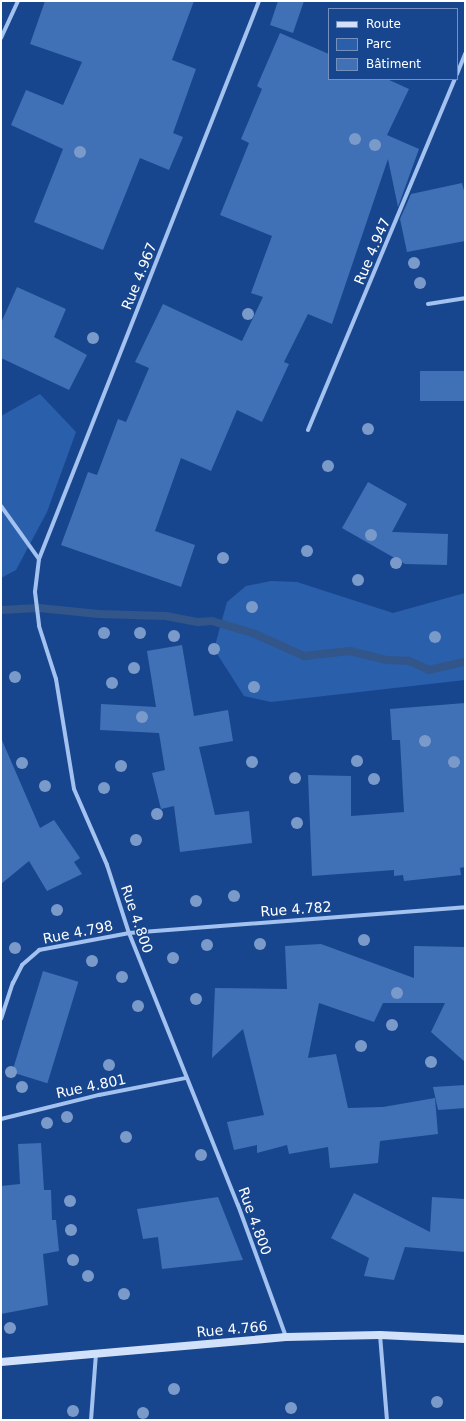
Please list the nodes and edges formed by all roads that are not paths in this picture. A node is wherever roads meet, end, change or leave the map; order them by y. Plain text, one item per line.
1 (18, 1) edge
2 (259, 1) edge
3 (1, 38) edge
4 (465, 54) edge
5 (458, 72) edge
6 (455, 80) edge
7 (465, 298) edge
8 (428, 304) dead end
9 (308, 430) dead end
10 (1, 506) edge
11 (40, 559) junction
12 (465, 907) edge
13 (129, 933) junction
14 (1, 1019) edge
15 (186, 1078) junction
16 (1, 1118) edge
17 (380, 1335) junction
18 (286, 1337) junction
19 (465, 1339) edge
20 (96, 1354) junction
21 (1, 1362) edge
22 (91, 1420) edge
23 (387, 1420) edge

1 - 3 street
2 - 11 street, Rue 4.967
4 - 5 street
6 - 9 street, Rue 4.947
7 - 8 street
10 - 11 street
11 - 13 street, Rue 4.800
12 - 13 street, Rue 4.782
13 - 14 street, Rue 4.798
13 - 15 street, Rue 4.800
15 - 16 street, Rue 4.801
15 - 18 street, Rue 4.800
17 - 18 street, Rue 4.766
17 - 19 street, Rue 4.766
17 - 23 street
18 - 20 street, Rue 4.766
20 - 21 street, Rue 4.766
20 - 22 street

